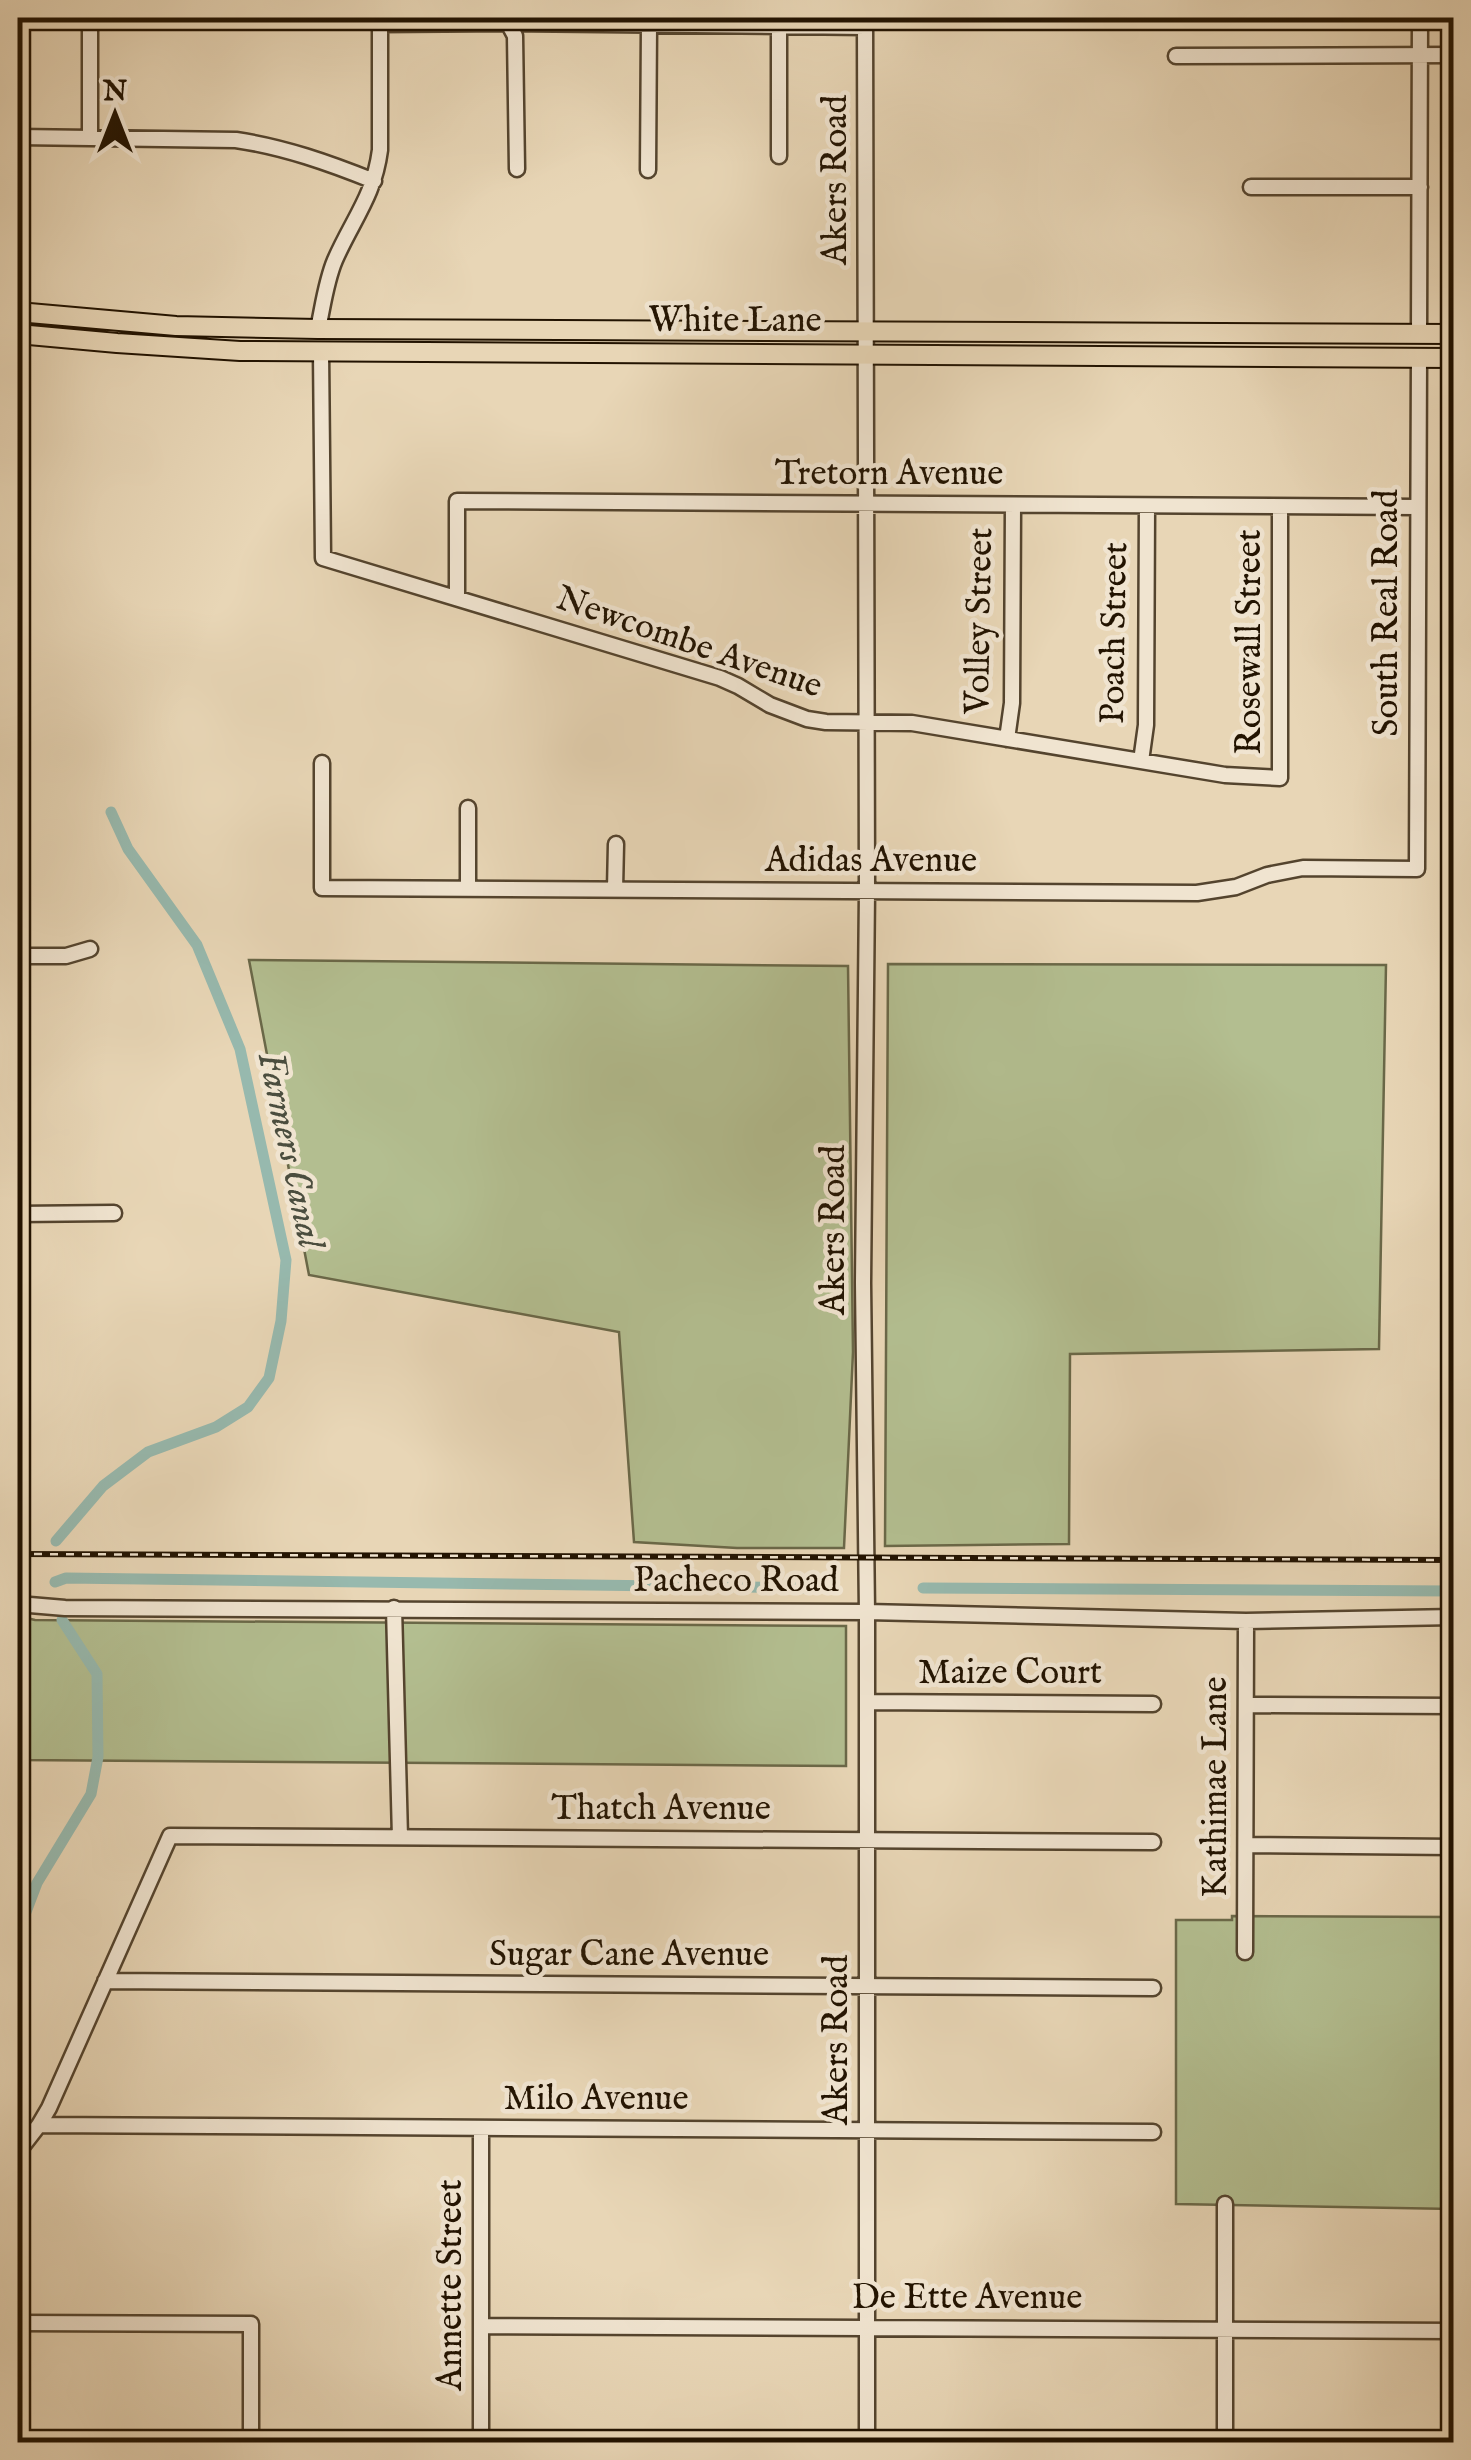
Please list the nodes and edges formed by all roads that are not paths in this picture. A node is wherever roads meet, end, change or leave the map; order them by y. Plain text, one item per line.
1 (90, 18) edge
2 (1420, 18) edge
3 (380, 21) edge
4 (508, 22) junction
5 (779, 22) edge
6 (865, 22) edge
7 (649, 26) junction
8 (1454, 55) edge
9 (1176, 56) dead end
10 (1420, 56) junction
11 (18, 137) edge
12 (90, 138) junction
13 (779, 156) dead end
14 (517, 169) dead end
15 (648, 170) dead end
16 (374, 181) junction
17 (1251, 187) dead end
18 (1420, 187) junction
19 (18, 312) edge
20 (176, 326) junction
21 (414, 328) junction
22 (318, 329) junction
23 (867, 331) junction
24 (18, 334) edge
25 (1419, 334) junction
26 (1454, 334) edge
27 (63, 339) junction
28 (1454, 345) edge
29 (197, 348) junction
30 (321, 352) junction
31 (867, 354) junction
32 (1320, 356) junction
33 (1419, 357) junction
34 (1454, 358) edge
35 (867, 504) junction
36 (1013, 505) junction
37 (1146, 506) junction
38 (1280, 506) junction
39 (1417, 508) junction
40 (457, 598) junction
41 (867, 722) junction
42 (1007, 738) junction
43 (1141, 761) junction
44 (322, 764) dead end
45 (1280, 778) joint
46 (468, 808) dead end
47 (616, 844) dead end
48 (1417, 868) joint
49 (468, 888) junction
50 (615, 889) junction
51 (867, 891) junction
52 (90, 949) dead end
53 (18, 956) edge
54 (18, 1214) edge
55 (114, 1214) dead end
56 (18, 1604) edge
57 (394, 1608) junction
58 (867, 1612) junction
59 (1454, 1618) edge
60 (1246, 1622) junction
61 (867, 1702) junction
62 (1153, 1704) dead end
63 (1246, 1705) junction
64 (1454, 1706) edge
65 (400, 1837) junction
66 (867, 1840) junction
67 (1153, 1842) dead end
68 (1246, 1846) junction
69 (1454, 1847) edge
70 (1245, 1952) dead end
71 (105, 1981) junction
72 (867, 1986) junction
73 (1153, 1988) dead end
74 (39, 2125) junction
75 (481, 2128) junction
76 (867, 2130) junction
77 (1153, 2132) dead end
78 (18, 2152) edge
79 (1225, 2204) dead end
80 (18, 2323) edge
81 (480, 2326) junction
82 (867, 2328) junction
83 (1225, 2330) junction
84 (1454, 2331) edge
85 (251, 2442) edge
86 (480, 2442) edge
87 (867, 2442) edge
88 (1225, 2442) edge

1 - 12 street
2 - 10 street
3 - 4 street
3 - 16 street
4 - 7 street
4 - 14 street
5 - 6 street
5 - 7 street
5 - 13 street
6 - 23 street, Akers Road
7 - 15 street
8 - 10 street
9 - 10 street
10 - 18 street
11 - 12 street
12 - 16 street
16 - 22 street
17 - 18 street
18 - 25 street
19 - 20 main road, White Lane
20 - 22 main road, White Lane
20 - 27 main road
21 - 22 main road, White Lane
21 - 23 main road, White Lane
21 - 30 main road
22 - 29 main road
23 - 25 main road, White Lane
23 - 31 street, Akers Road
24 - 27 main road, White Lane
25 - 26 main road, White Lane
25 - 32 main road
27 - 29 main road, White Lane
28 - 33 main road
29 - 30 main road, White Lane
30 - 31 main road, White Lane
30 - 40 street, Newcombe Avenue
31 - 32 main road, White Lane
31 - 35 street, Akers Road
32 - 33 main road, White Lane
33 - 34 main road, White Lane
33 - 39 street, South Real Road
35 - 36 street, Tretorn Avenue
35 - 40 street, Tretorn Avenue
35 - 41 street, Akers Road
36 - 37 street, Tretorn Avenue
36 - 42 street, Volley Street
37 - 38 street, Tretorn Avenue
37 - 43 street, Poach Street
38 - 39 street, Tretorn Avenue
38 - 45 street, Rosewall Street
39 - 48 street, South Real Road
40 - 41 street, Newcombe Avenue
41 - 42 street, Newcombe Avenue
41 - 51 street, Akers Road
42 - 43 street, Newcombe Avenue
43 - 45 street, Newcombe Avenue
44 - 49 street, Adidas Avenue
46 - 49 street
47 - 50 street
48 - 51 street, Adidas Avenue
49 - 50 street, Adidas Avenue
50 - 51 street, Adidas Avenue
51 - 58 street, Akers Road
52 - 53 street
54 - 55 street
56 - 57 street, Pacheco Road
57 - 58 street, Pacheco Road
57 - 65 street
58 - 60 street, Pacheco Road
58 - 61 street, Akers Road
59 - 60 street, Pacheco Road
60 - 63 street, Kathimae Lane
61 - 62 street, Maize Court
61 - 66 street, Akers Road
63 - 64 street
63 - 68 street, Kathimae Lane
65 - 66 street, Thatch Avenue
65 - 71 street, Thatch Avenue
66 - 67 street, Thatch Avenue
66 - 72 street, Akers Road
68 - 69 street
68 - 70 street, Kathimae Lane
71 - 72 street, Sugar Cane Avenue
71 - 74 street
72 - 73 street, Sugar Cane Avenue
72 - 76 street, Akers Road
74 - 75 street, Milo Avenue
74 - 78 street
75 - 76 street, Milo Avenue
75 - 81 street, Annette Street
76 - 77 street, Milo Avenue
76 - 82 street, Akers Road
79 - 83 street
80 - 85 street
81 - 82 street, De Ette Avenue
81 - 86 street, Annette Street
82 - 83 street, De Ette Avenue
82 - 87 street, Akers Road
83 - 84 street, De Ette Avenue
83 - 88 street

